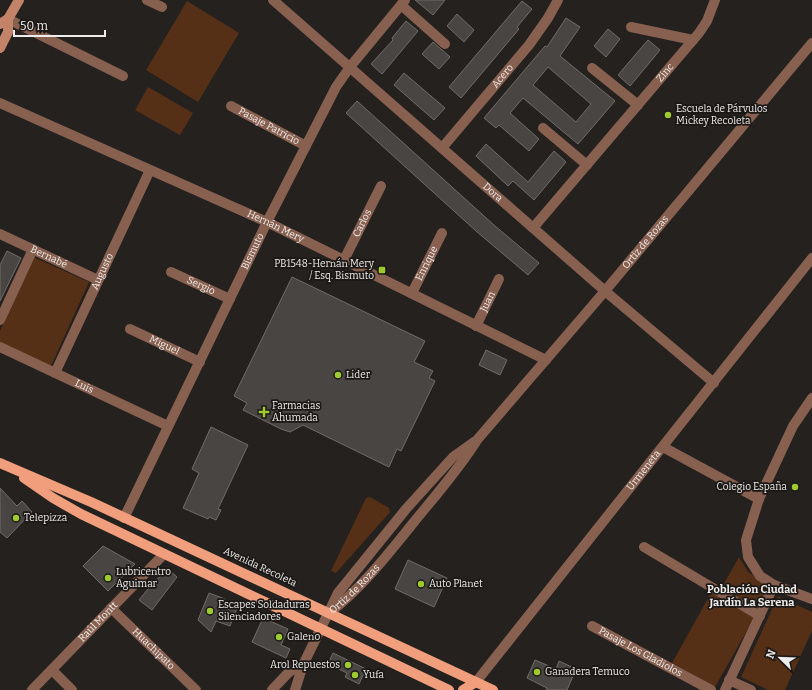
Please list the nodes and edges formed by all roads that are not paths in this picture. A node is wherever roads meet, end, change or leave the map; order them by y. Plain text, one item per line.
1 (19, 0) edge
2 (147, 0) edge
3 (273, 0) edge
4 (558, 0) edge
5 (716, 0) edge
6 (403, 2) edge
7 (162, 7) dead end
8 (4, 22) edge
9 (631, 27) dead end
10 (693, 40) junction
11 (812, 43) edge
12 (445, 44) dead end
13 (0, 48) edge
14 (350, 67) junction
15 (592, 68) dead end
16 (123, 76) dead end
17 (0, 103) edge
18 (638, 105) junction
19 (231, 106) dead end
20 (543, 128) dead end
21 (306, 146) junction
22 (442, 148) junction
23 (587, 165) junction
24 (150, 170) junction
25 (381, 186) dead end
26 (268, 222) junction
27 (533, 228) junction
28 (442, 233) dead end
29 (0, 234) edge
30 (33, 250) junction
31 (812, 258) edge
32 (344, 260) junction
33 (171, 272) dead end
34 (499, 279) dead end
35 (98, 280) junction
36 (605, 291) junction
37 (412, 294) junction
38 (230, 298) junction
39 (0, 320) edge
40 (476, 326) junction
41 (130, 329) dead end
42 (0, 347) edge
43 (546, 360) junction
44 (200, 362) junction
45 (55, 373) junction
46 (714, 383) junction
47 (812, 398) edge
48 (168, 426) junction
49 (477, 440) junction
50 (663, 447) junction
51 (0, 464) edge
52 (14, 470) junction
53 (759, 499) junction
54 (124, 518) junction
55 (644, 547) dead end
56 (164, 554) junction
57 (774, 585) junction
58 (812, 599) edge
59 (111, 608) junction
60 (329, 613) junction
61 (760, 616) junction
62 (592, 626) dead end
63 (321, 630) junction
64 (303, 665) junction
65 (52, 670) junction
66 (729, 680) junction
67 (476, 682) junction
68 (32, 690) edge
69 (72, 690) edge
70 (196, 690) edge
71 (272, 690) edge
72 (295, 690) edge
73 (449, 690) edge
74 (463, 690) edge
75 (493, 690) edge
76 (711, 690) edge
77 (725, 690) edge
78 (751, 690) edge

1 - 8 main road
2 - 7 street
3 - 14 street, Dora
4 - 22 street, Acero
5 - 10 street, Zinc
6 - 12 street
6 - 14 street, Bismuto
8 - 13 main road
8 - 16 street
9 - 10 street
10 - 18 street, Zinc
11 - 36 street, Ortiz de Rozas
14 - 21 street, Bismuto
14 - 22 street, Dora
15 - 18 street
17 - 24 street, Hernán Mery
18 - 23 street, Zinc
19 - 21 street, Pasaje Patricio
20 - 23 street
21 - 26 street, Bismuto
22 - 27 street, Dora
23 - 27 street, Zinc
24 - 26 street, Hernán Mery
24 - 35 street, Augusto
25 - 32 street, Carlos
26 - 32 street, Hernán Mery
26 - 38 street, Bismuto
27 - 36 street, Dora
28 - 37 street, Enrique
29 - 30 street, Bernabé
30 - 35 street, Bernabé
30 - 39 street
31 - 46 street, Urmeneta
32 - 37 street, Hernán Mery
33 - 38 street, Sergio
34 - 40 street, Juan
35 - 45 street, Augusto
36 - 43 street, Ortiz de Rozas
36 - 46 street, Dora
37 - 40 street, Hernán Mery
38 - 44 street, Bismuto
40 - 43 street, Hernán Mery
41 - 44 street, Miguel
42 - 45 street, Luis
43 - 49 street, Ortiz de Rozas
44 - 48 street, Bismuto
45 - 48 street, Luis
46 - 50 street, Urmeneta
47 - 53 street
48 - 54 street, Bismuto
49 - 60 street, Ortiz de Rozas
49 - 60 street, Ortiz de Rozas
50 - 53 street
50 - 67 street, Urmeneta
51 - 52 main road, Avenida Recoleta
52 - 54 main road, Avenida Recoleta
52 - 56 main road, Avenida Recoleta
53 - 57 street
54 - 60 main road, Avenida Recoleta
55 - 61 street
56 - 59 street, Raúl Montt
56 - 63 main road, Avenida Recoleta
57 - 58 street
57 - 61 street
59 - 65 street, Raúl Montt
59 - 70 street, Huachipato
60 - 63 street
60 - 67 main road, Avenida Recoleta
61 - 66 street
62 - 76 street, Pasaje Los Gladiolos
63 - 64 street
63 - 73 main road, Avenida Recoleta
64 - 71 street
64 - 72 street
65 - 68 street, Raúl Montt
65 - 69 street
66 - 77 street
66 - 78 street
67 - 74 main road
67 - 75 main road, Avenida Recoleta

